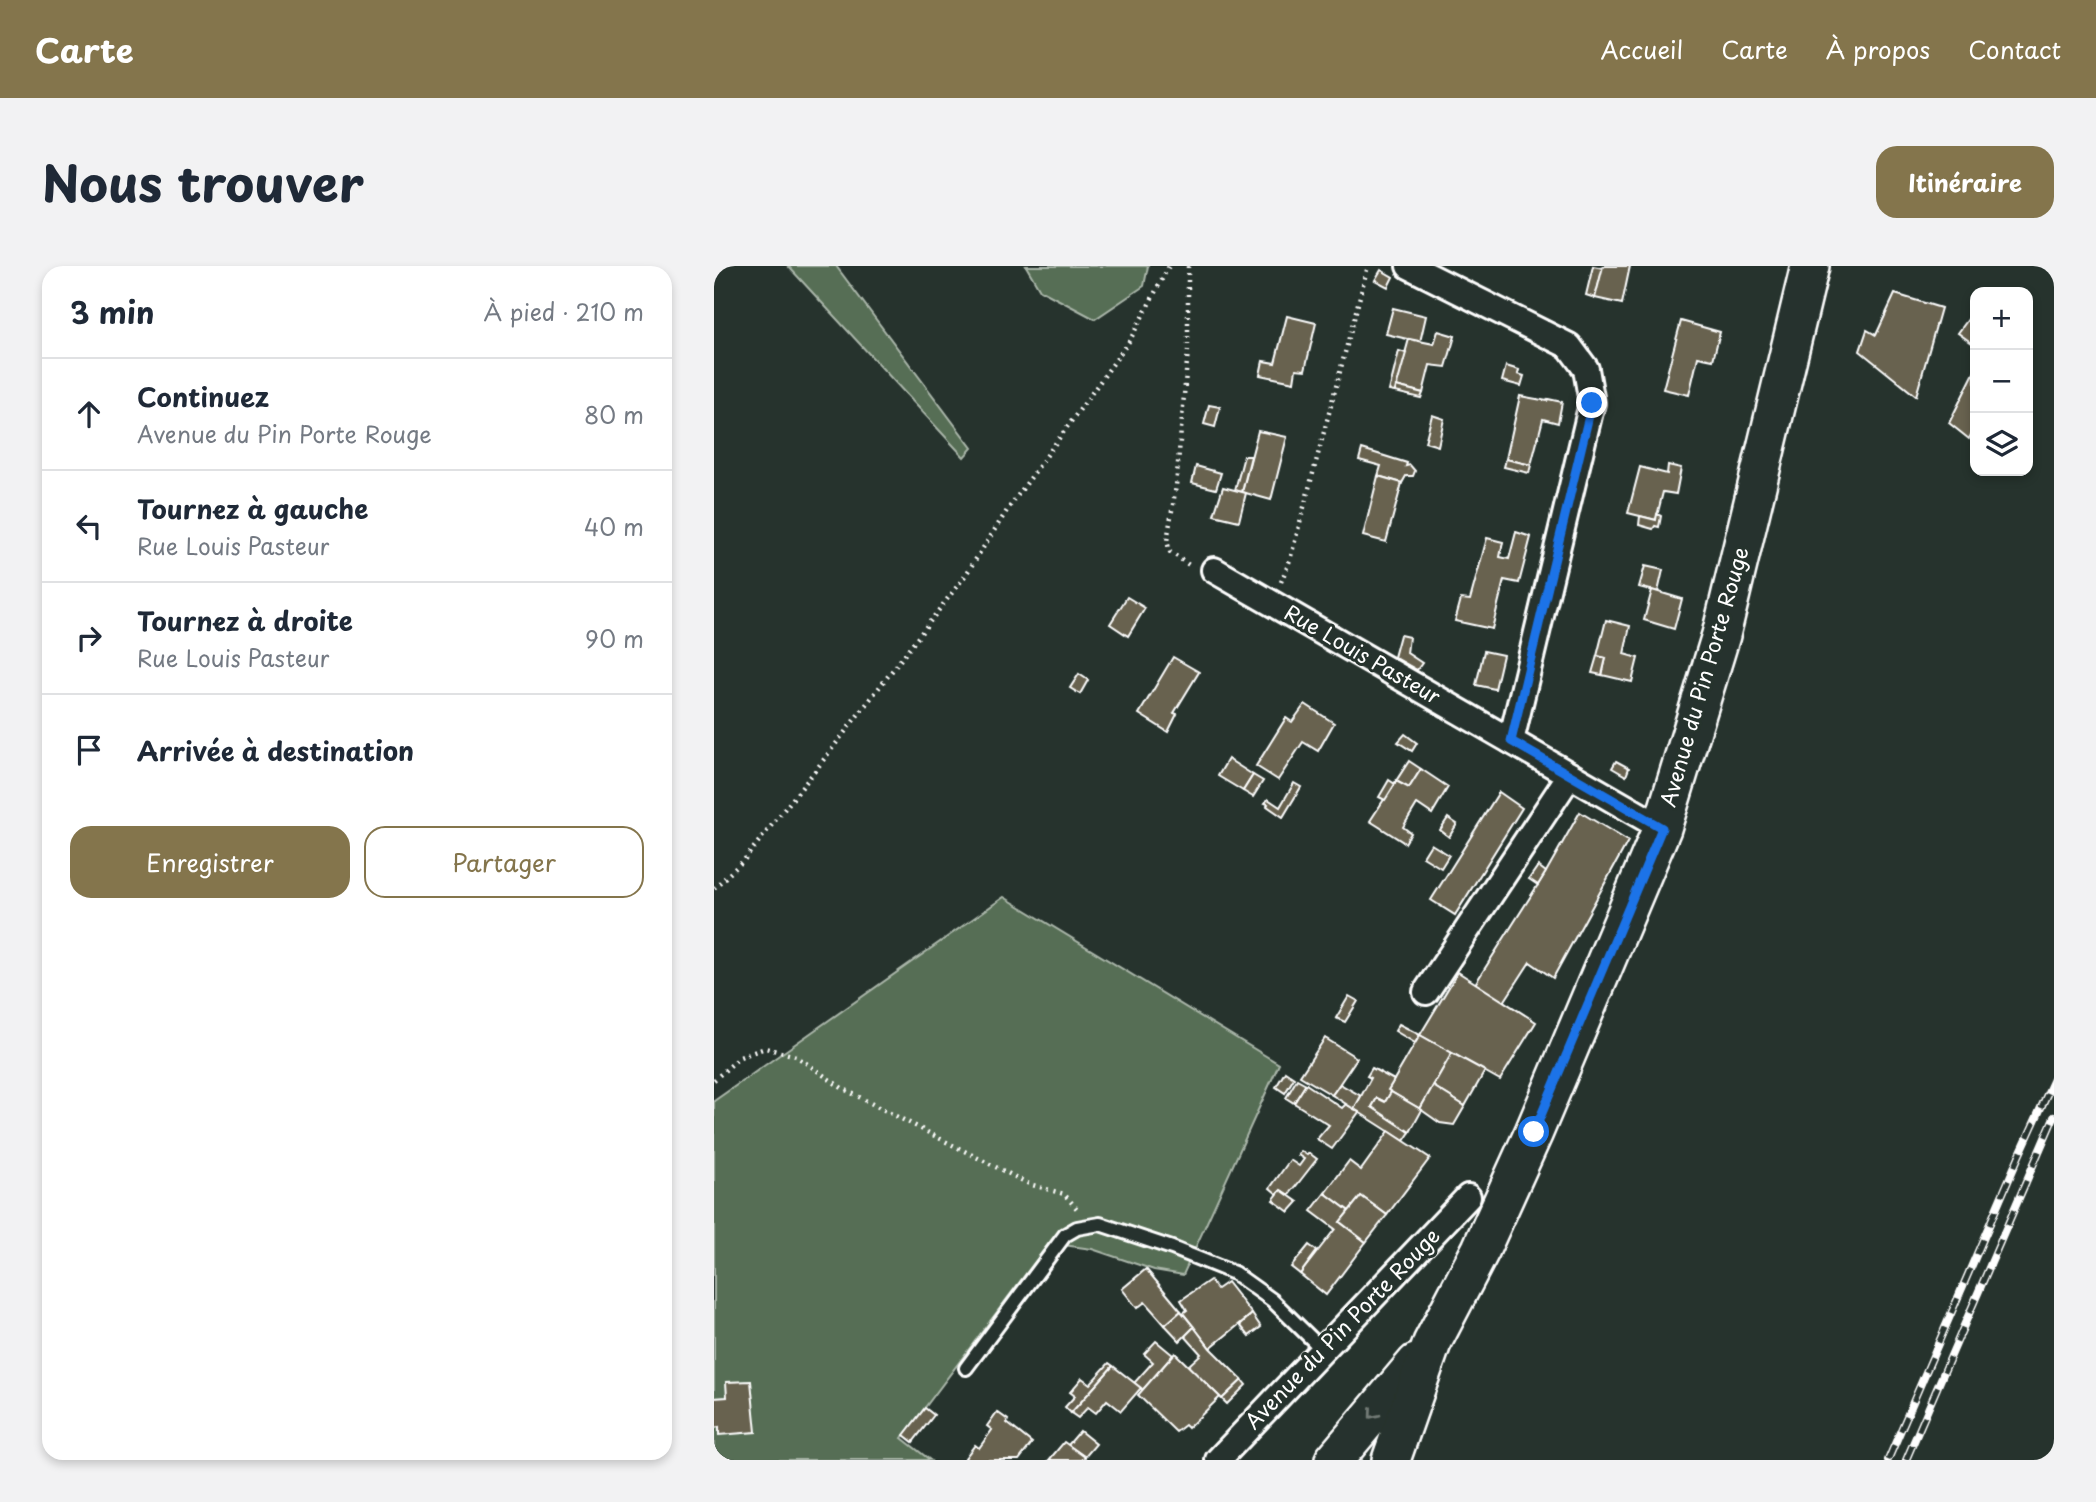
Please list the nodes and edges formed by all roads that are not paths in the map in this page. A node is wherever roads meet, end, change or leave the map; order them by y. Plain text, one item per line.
1 (1409, 266) edge
2 (1810, 266) edge
3 (1214, 570) road end
4 (1511, 741) junction
5 (1570, 775) junction
6 (1662, 828) junction
7 (1426, 992) dead end
8 (1468, 1197) dead end
9 (1433, 1343) junction
10 (1323, 1350) junction
11 (966, 1368) dead end
12 (1218, 1460) edge
13 (1335, 1460) edge
14 (1391, 1460) edge

1 - 4 street
2 - 6 main road, Avenue du Pin Porte Rouge
3 - 4 street, Rue Louis Pasteur
4 - 5 street, Rue Louis Pasteur
5 - 6 street, Rue Louis Pasteur
5 - 7 street
6 - 9 main road, Avenue du Pin Porte Rouge
8 - 10 street, Avenue du Pin Porte Rouge
9 -> 13 main road, Avenue du Pin Porte Rouge
9 - 14 main road, Avenue du Pin Porte Rouge
10 - 11 lane
10 - 12 street, Avenue du Pin Porte Rouge

